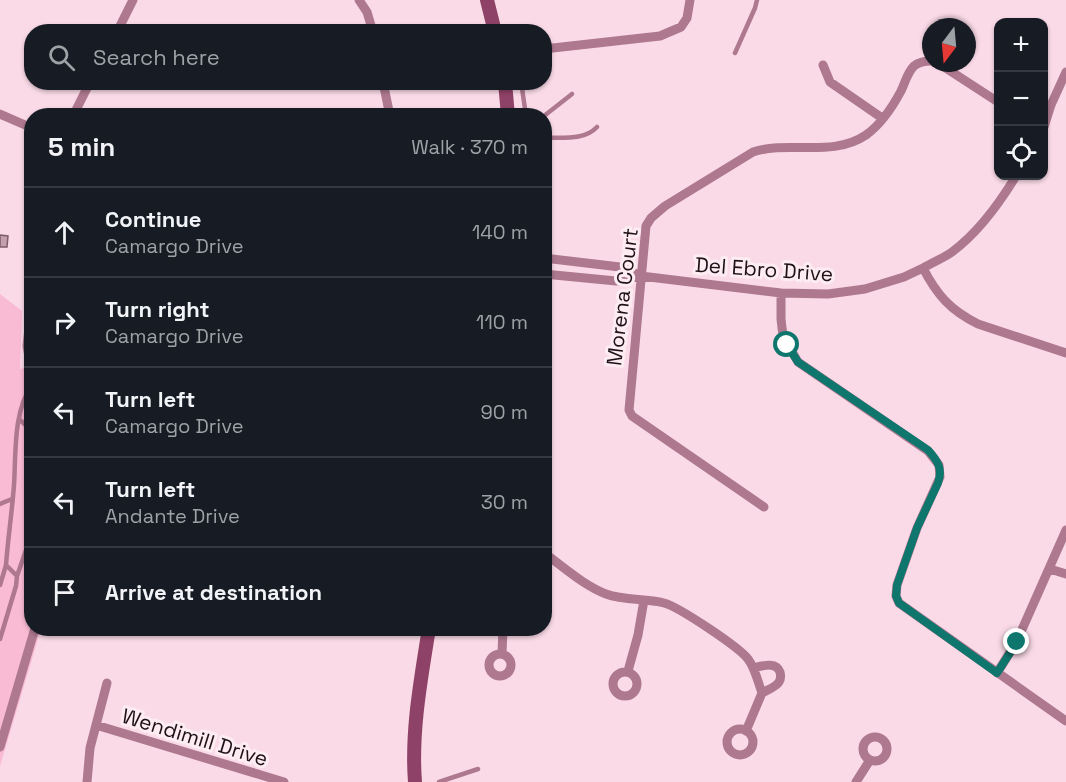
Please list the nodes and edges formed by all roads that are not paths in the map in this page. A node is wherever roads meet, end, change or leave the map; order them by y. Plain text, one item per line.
1 (133, 0) edge
2 (359, 0) edge
3 (487, 0) edge
4 (690, 0) edge
5 (757, 0) edge
6 (121, 24) edge
7 (371, 24) edge
8 (493, 24) edge
9 (552, 49) edge
10 (735, 53) dead end
11 (922, 62) edge
12 (823, 65) dead end
13 (952, 72) edge
14 (1066, 72) edge
15 (86, 90) edge
16 (385, 90) edge
17 (506, 90) edge
18 (522, 90) edge
19 (572, 94) dead end
20 (994, 99) edge
21 (77, 108) edge
22 (388, 108) edge
23 (509, 108) edge
24 (525, 108) edge
25 (552, 110) edge
26 (0, 114) edge
27 (882, 118) junction
28 (24, 124) edge
29 (1044, 126) edge
30 (597, 127) dead end
31 (552, 138) edge
32 (1013, 180) edge
33 (552, 259) edge
34 (923, 268) junction
35 (552, 275) edge
36 (641, 276) junction
37 (781, 293) junction
38 (1066, 353) edge
39 (24, 395) edge
40 (20, 420) junction
41 (24, 424) edge
42 (12, 499) junction
43 (0, 504) edge
44 (764, 507) dead end
45 (1066, 530) edge
46 (24, 556) edge
47 (552, 559) edge
48 (6, 565) junction
49 (1050, 568) junction
50 (1066, 574) edge
51 (17, 576) junction
52 (0, 585) edge
53 (644, 600) junction
54 (33, 636) edge
55 (428, 636) edge
56 (503, 636) edge
57 (0, 639) edge
58 (502, 654) dead end
59 (753, 668) junction
60 (628, 671) dead end
61 (997, 673) junction
62 (107, 683) dead end
63 (762, 693) junction
64 (1066, 721) edge
65 (96, 725) junction
66 (746, 731) dead end
67 (0, 747) edge
68 (870, 760) dead end
69 (478, 769) dead end
70 (260, 779) edge
71 (87, 782) edge
72 (284, 782) edge
73 (415, 782) edge
74 (439, 782) edge
75 (856, 782) edge

1 - 6 street
2 - 7 street
3 - 8 main road
4 - 9 street
5 - 10 lane
11 - 27 street, Morena Court
12 - 27 street
13 - 20 street
14 - 29 street
15 - 21 street
16 - 22 street
17 - 23 main road
18 - 24 lane
19 - 25 lane
26 - 28 street
27 - 36 street, Morena Court
30 - 31 lane
32 - 34 street, Del Ebro Drive
33 - 36 street, Del Ebro Drive
34 - 37 street, Del Ebro Drive
34 - 38 street
35 - 36 street, Del Ebro Drive
36 - 37 street, Del Ebro Drive
36 - 44 street, Morena Court
37 - 61 street
39 - 40 lane
40 - 41 lane
40 - 42 lane
42 - 43 lane
42 - 48 lane
45 - 49 street
46 - 51 lane
47 - 53 street
48 - 51 lane
48 - 52 lane
49 - 50 street
49 - 61 street
51 - 57 lane
53 - 59 street
53 - 60 street
54 - 67 street
55 - 73 main road
56 - 58 street
59 - 63 street
59 - 63 street
61 - 64 street
62 - 65 street
63 - 66 street
65 - 70 street, Wendimill Drive
65 - 71 street
68 - 75 street
69 - 74 lane
70 - 72 street, Wendimill Drive

